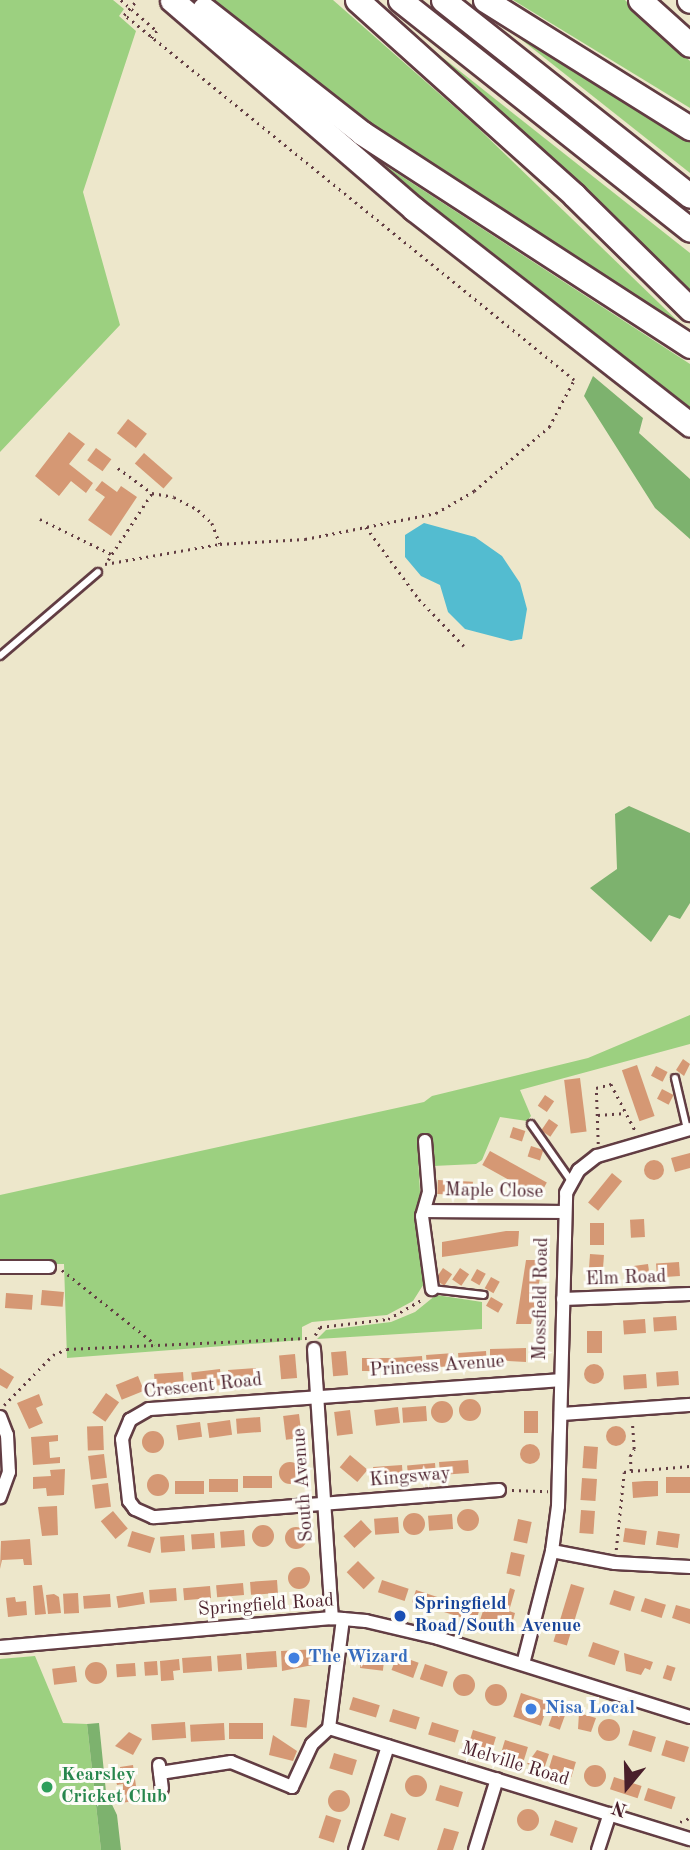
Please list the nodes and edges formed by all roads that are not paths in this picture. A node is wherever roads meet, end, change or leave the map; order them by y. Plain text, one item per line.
1 (172, 0) edge
2 (191, 0) edge
3 (357, 0) edge
4 (400, 0) edge
5 (443, 0) edge
6 (485, 0) edge
7 (640, 0) edge
8 (690, 45) edge
9 (690, 128) edge
10 (690, 197) edge
11 (690, 230) edge
12 (690, 309) edge
13 (690, 345) edge
14 (690, 425) edge
15 (98, 572) road end
16 (0, 656) edge
17 (675, 1078) dead end
18 (531, 1124) dead end
19 (689, 1129) edge
20 (425, 1140) dead end
21 (571, 1181) junction
22 (425, 1211) junction
23 (562, 1212) junction
24 (0, 1267) edge
25 (42, 1271) road end
26 (432, 1289) joint
27 (690, 1294) edge
28 (484, 1296) dead end
29 (563, 1299) junction
30 (313, 1343) road end
31 (560, 1380) junction
32 (317, 1395) junction
33 (690, 1405) edge
34 (561, 1414) junction
35 (0, 1417) edge
36 (499, 1490) road end
37 (0, 1497) edge
38 (325, 1504) junction
39 (552, 1551) junction
40 (690, 1567) edge
41 (337, 1619) junction
42 (0, 1647) edge
43 (523, 1664) junction
44 (690, 1717) edge
45 (329, 1728) junction
46 (388, 1746) junction
47 (497, 1779) junction
48 (162, 1789) dead end
49 (610, 1814) junction
50 (690, 1839) edge
51 (355, 1850) edge
52 (475, 1850) edge
53 (598, 1850) edge

1 - 14 highway
2 - 13 highway
3 - 12 highway
4 - 11 highway
5 - 10 highway
6 - 9 highway
7 - 8 highway
15 - 16 lane
17 - 19 lane
18 - 21 lane
19 - 21 street
20 - 22 street
21 - 23 street, Mossfield Road
22 - 23 street, Maple Close
22 - 26 street
23 - 29 street, Mossfield Road
24 - 25 street
26 - 28 lane
27 - 29 street, Elm Road
29 - 31 street, Mossfield Road
30 - 32 street, South Avenue
31 - 32 street, Princess Avenue
31 - 34 street, Mossfield Road
32 - 38 street, South Avenue
32 - 38 street, Crescent Road
33 - 34 street
34 - 39 street, Mossfield Road
35 - 37 street
36 - 38 street, Kingsway
38 - 41 street, South Avenue
39 - 40 street
39 - 43 street, Mossfield Road
41 - 42 street, Springfield Road
41 - 43 street, Springfield Road
41 - 45 street, South Avenue
43 - 44 street, Springfield Road
45 - 46 street, Melville Road
45 - 48 street
46 - 47 street, Melville Road
46 - 51 street
47 - 49 street, Melville Road
47 - 52 street
49 - 50 street, Melville Road
49 - 53 street

